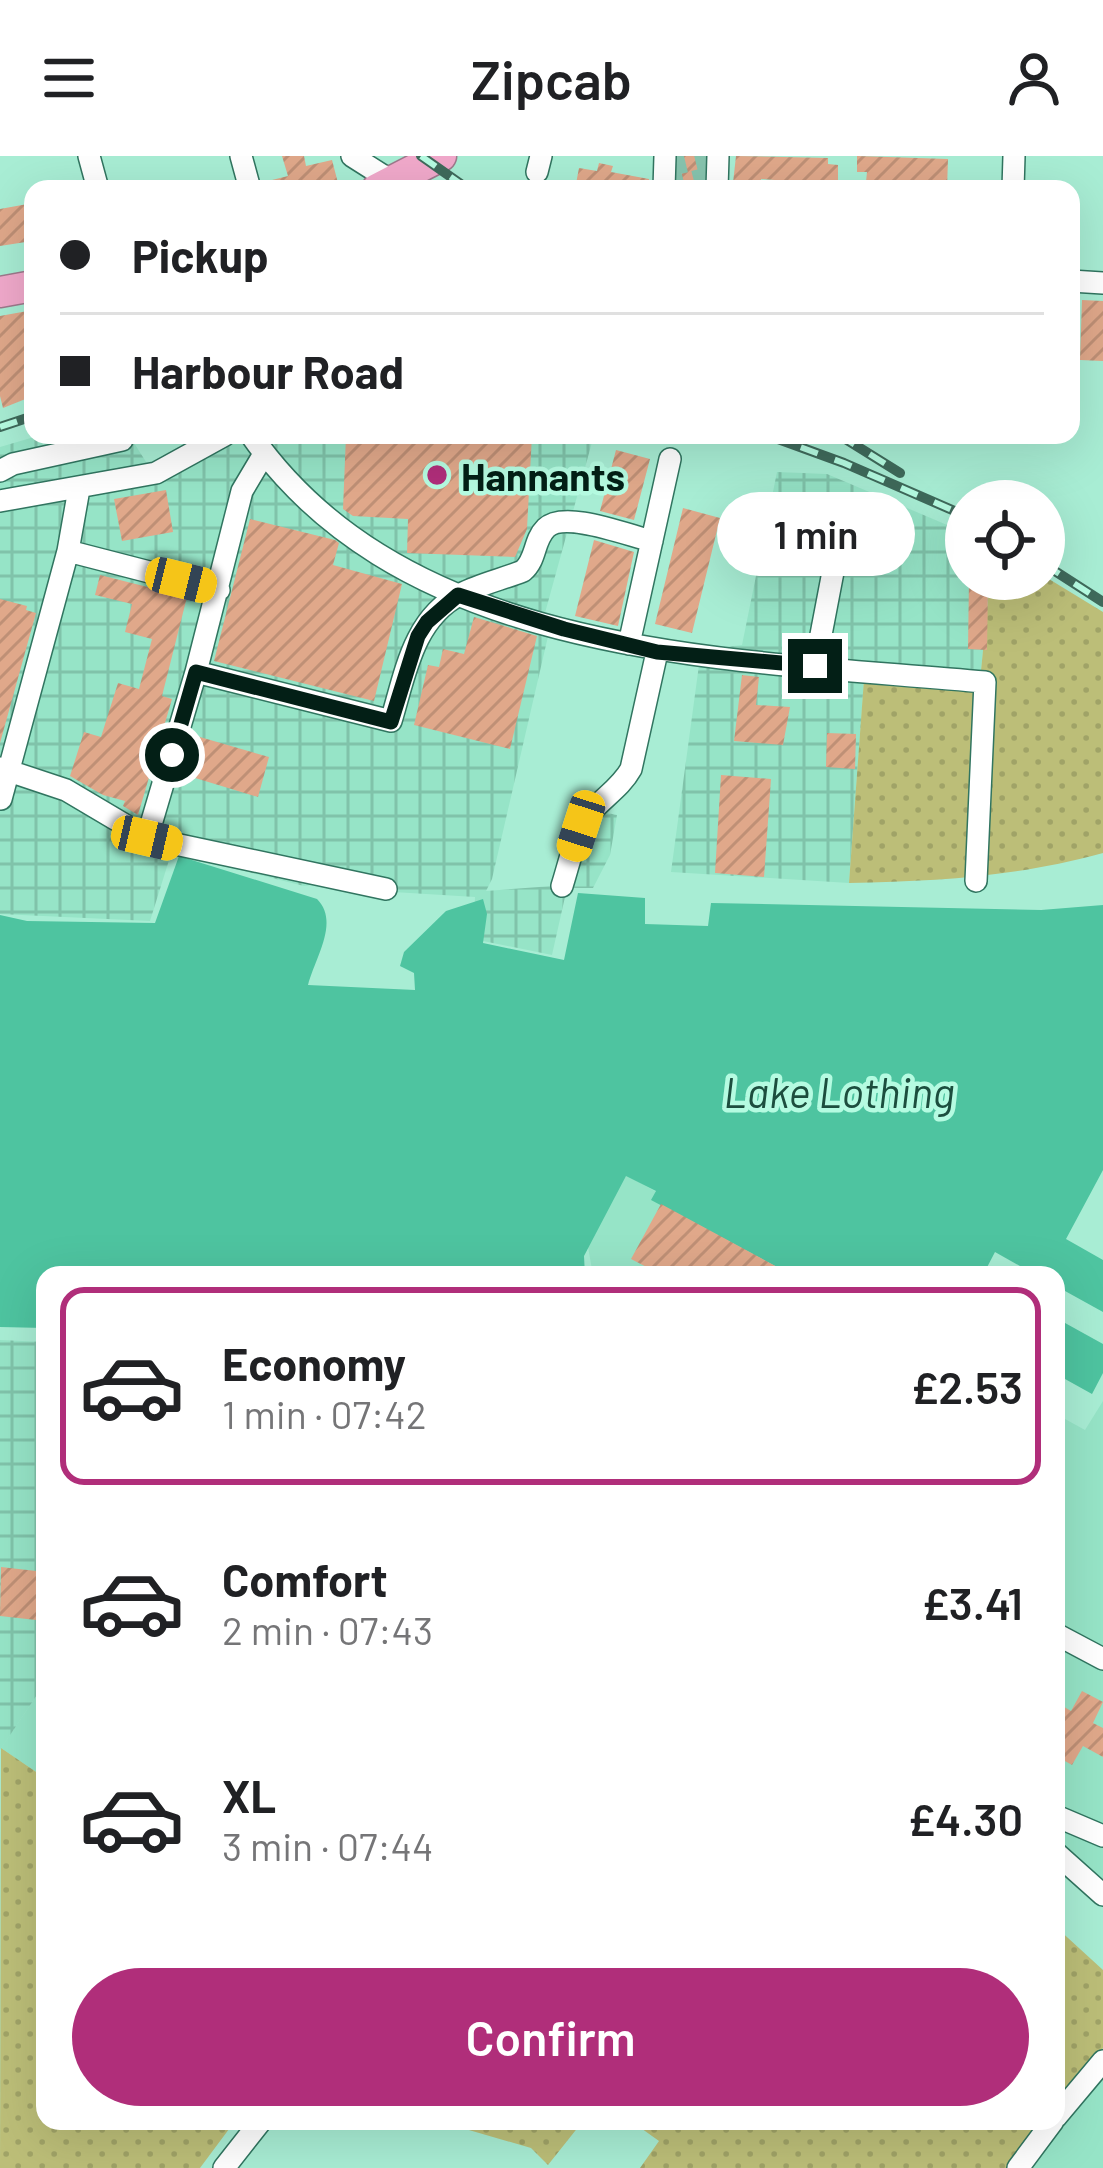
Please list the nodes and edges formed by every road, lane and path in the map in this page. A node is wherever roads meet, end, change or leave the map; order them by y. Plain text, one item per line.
1 (441, 156) edge
2 (375, 176) edge
3 (104, 444) edge
4 (209, 444) edge
5 (258, 445) edge
6 (670, 459) dead end
7 (0, 471) edge
8 (79, 489) junction
9 (0, 500) edge
10 (652, 541) junction
11 (837, 550) dead end
12 (68, 551) junction
13 (219, 590) junction
14 (458, 595) junction
15 (629, 644) junction
16 (657, 652) junction
17 (815, 666) junction
18 (196, 672) junction
19 (4, 769) edge
20 (1, 799) edge
21 (147, 838) junction
22 (976, 881) dead end
23 (562, 886) dead end
24 (386, 889) dead end
25 (1065, 1639) edge
26 (1103, 1659) edge
27 (1065, 1820) edge
28 (1103, 1836) edge
29 (1065, 1861) edge
30 (1103, 1894) edge
31 (1103, 2061) edge
32 (1065, 2106) edge
33 (254, 2130) edge
34 (1046, 2130) edge
35 (224, 2168) edge
36 (1018, 2168) edge

1 - 2 highway
3 - 7 street
4 - 8 street
5 - 13 street
5 - 14 street
6 - 10 street
8 - 9 street
8 - 12 street
10 - 14 street
10 - 15 street
11 - 17 street
12 - 13 street
12 - 19 street
13 - 18 street
14 - 15 street
14 - 18 street
15 - 16 street
16 - 17 street
16 - 23 street
17 - 22 street
18 - 21 street
19 - 20 street
19 - 21 street
21 - 24 street
25 - 26 street
27 - 28 street
29 - 30 street
31 - 32 street
33 - 35 street
34 - 36 street

